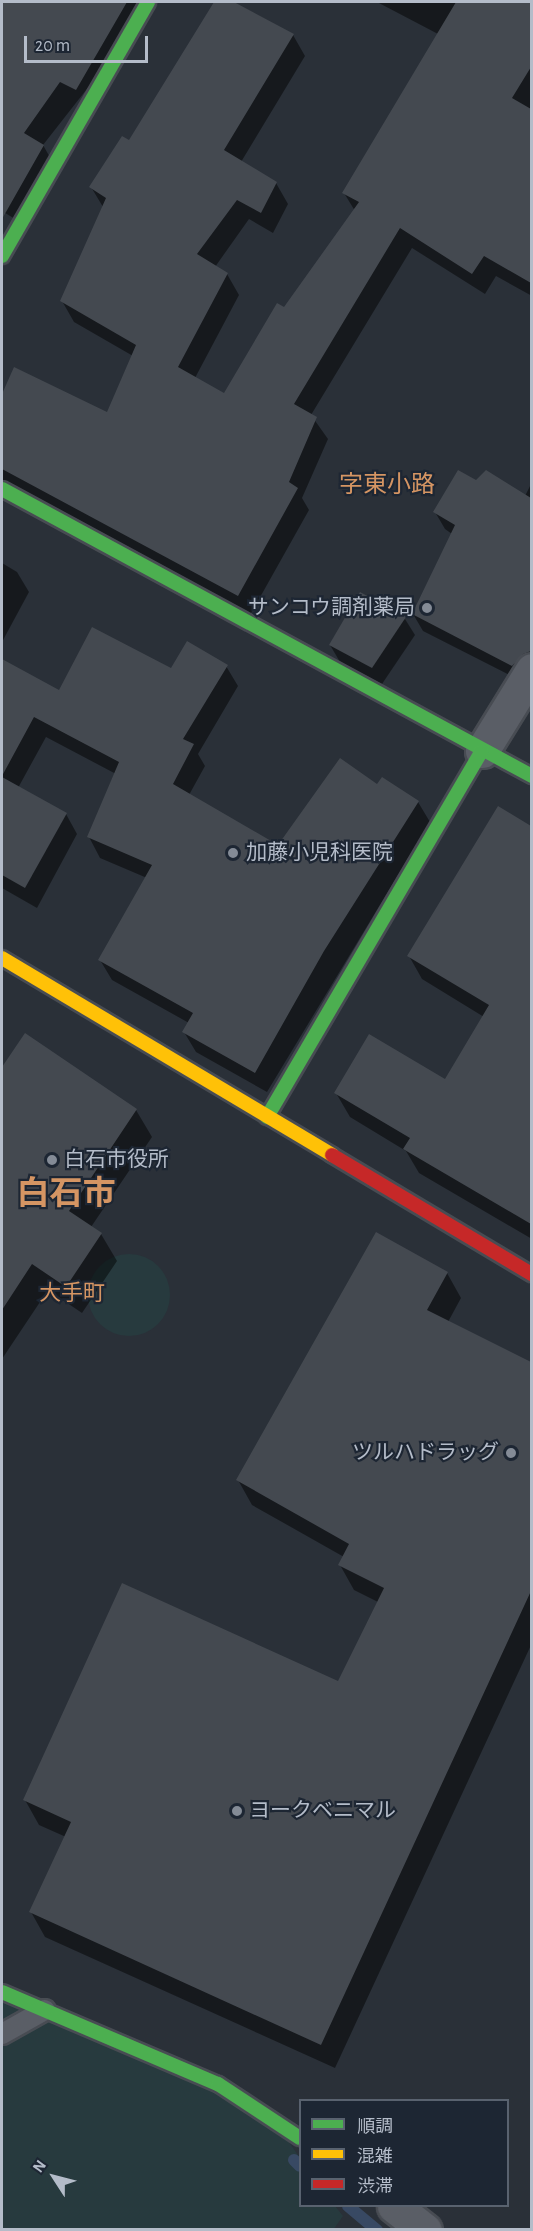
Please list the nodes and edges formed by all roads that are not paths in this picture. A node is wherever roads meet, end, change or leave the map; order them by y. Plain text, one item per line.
1 (148, 2) edge
2 (2, 256) edge
3 (2, 489) edge
4 (531, 669) edge
5 (482, 751) junction
6 (531, 776) edge
7 (2, 958) edge
8 (267, 1117) junction
9 (531, 1274) edge
10 (2, 1992) edge
11 (45, 2010) junction
12 (2, 2034) edge
13 (299, 2137) edge
14 (397, 2207) edge
15 (425, 2229) edge

1 - 2 street
3 - 5 street
4 - 5 street
5 - 6 street
5 - 8 street
7 - 8 street
8 - 9 street
10 - 11 street
11 - 12 lane
11 - 13 street
14 - 15 street

